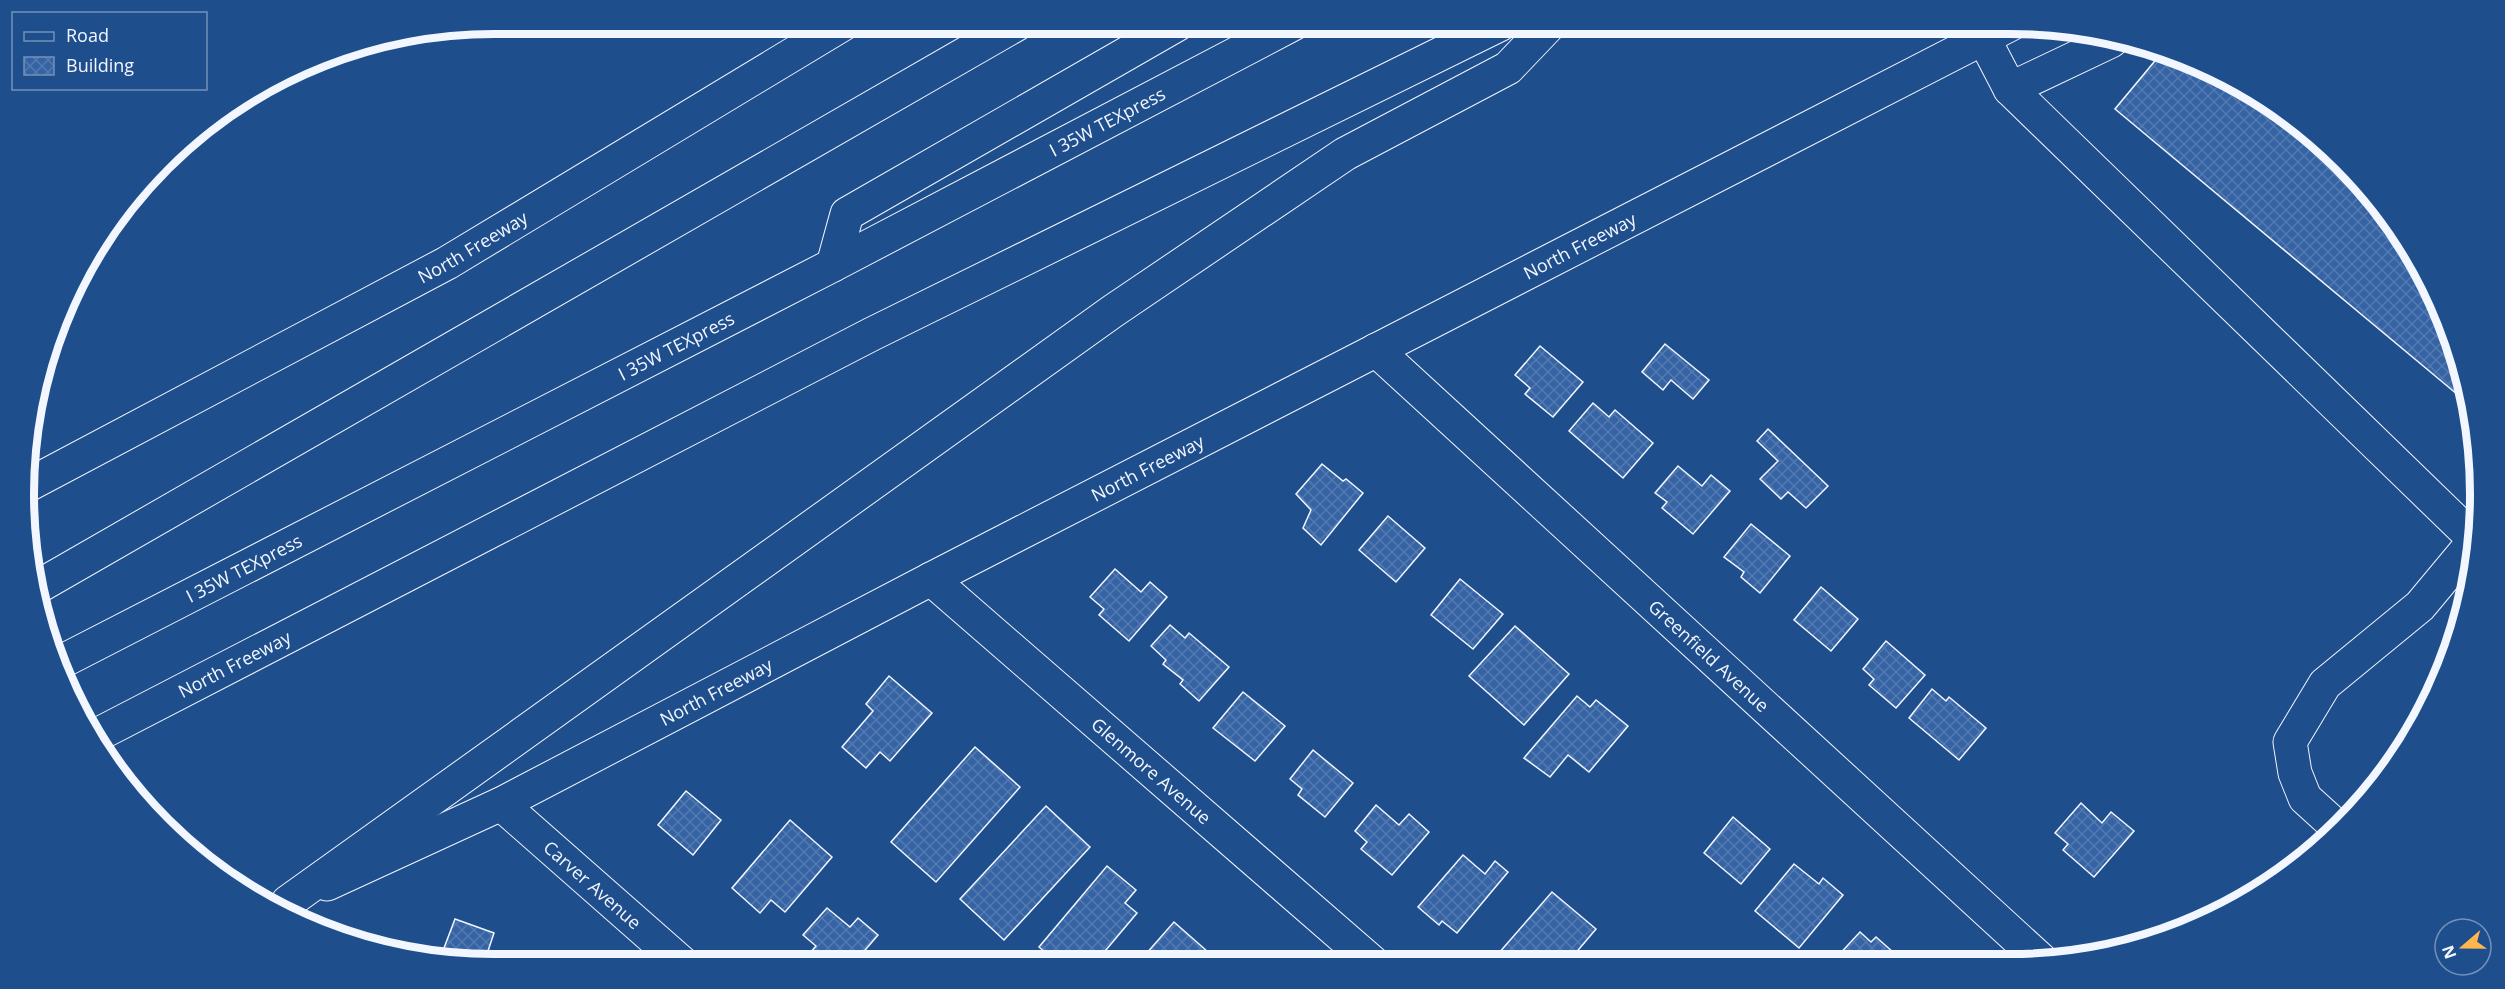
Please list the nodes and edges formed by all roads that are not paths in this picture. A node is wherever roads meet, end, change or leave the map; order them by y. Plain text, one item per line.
1 (826, 34) edge
2 (1000, 34) edge
3 (1161, 34) edge
4 (1274, 34) edge
5 (1481, 34) edge
6 (1540, 34) edge
7 (1993, 34) edge
8 (1997, 34) edge
9 (2105, 44) edge
10 (2010, 89) junction
11 (833, 265) junction
12 (1376, 351) junction
13 (34, 482) edge
14 (2469, 532) edge
15 (2468, 549) edge
16 (931, 579) junction
17 (43, 584) edge
18 (66, 660) edge
19 (101, 733) edge
20 (501, 804) junction
21 (2333, 823) edge
22 (284, 904) edge
23 (673, 954) edge
24 (1363, 954) edge
25 (2034, 954) edge

1 - 13 main road, North Freeway
2 - 17 main road
3 - 11 main road
4 - 11 main road, I 35W TEXpress
5 - 19 main road, North Freeway
6 - 22 main road
7 - 12 main road, North Freeway
8 - 10 main road
9 - 10 main road
10 - 14 main road
11 - 18 main road, I 35W TEXpress
12 - 16 main road, North Freeway
12 - 25 main road, Greenfield Avenue
15 - 21 main road
16 - 20 main road, North Freeway
16 - 24 main road, Glenmore Avenue
20 - 22 main road, North Freeway
20 - 23 main road, Carver Avenue

